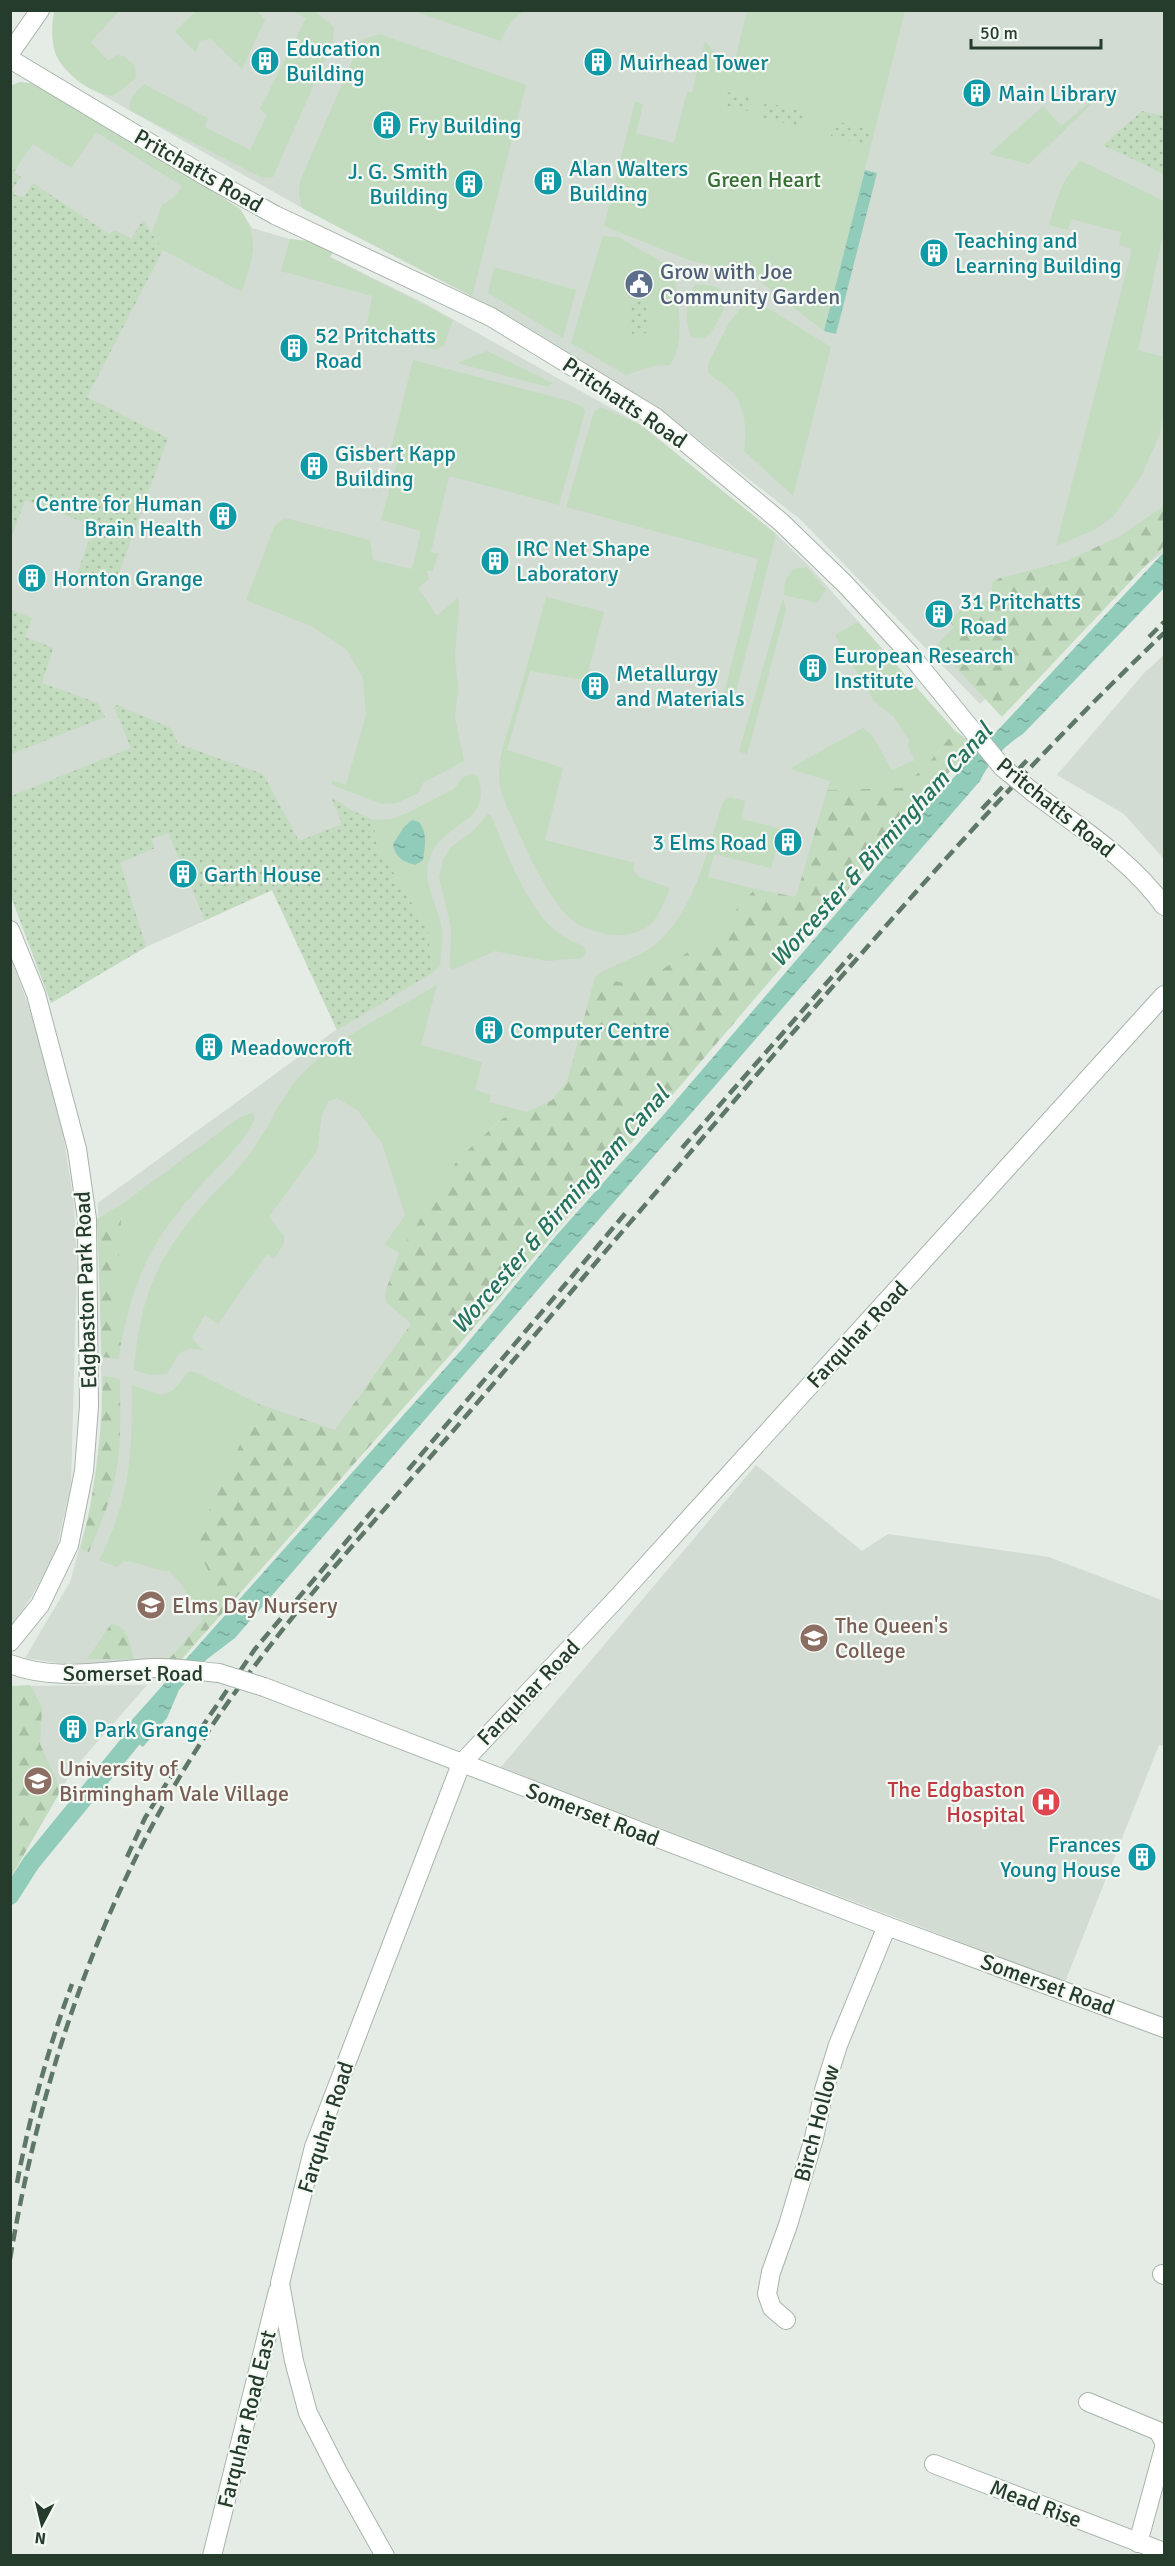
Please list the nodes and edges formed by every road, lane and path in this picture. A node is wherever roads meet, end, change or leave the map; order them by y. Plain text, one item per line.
1 (40, 10) edge
2 (10, 53) edge
3 (10, 59) edge
4 (1164, 906) edge
5 (10, 930) edge
6 (1164, 994) edge
7 (10, 1642) edge
8 (10, 1664) edge
9 (461, 1764) junction
10 (887, 1926) junction
11 (1164, 2028) edge
12 (280, 2283) junction
13 (786, 2320) dead end
14 (1088, 2402) dead end
15 (1164, 2439) edge
16 (933, 2464) dead end
17 (1138, 2543) junction
18 (1164, 2552) edge
19 (212, 2556) edge
20 (385, 2556) edge

1 - 2 street
3 - 4 street, Pritchatts Road, bridge
5 - 7 street, Edgbaston Park Road
6 - 9 street, Farquhar Road
8 - 9 street, Somerset Road, bridge
9 - 10 street, Somerset Road
9 - 12 street, Farquhar Road
10 - 11 street, Somerset Road
10 - 13 street, Birch Hollow
12 - 19 street, Farquhar Road East
12 - 20 street, Farquhar Road
14 - 15 street
15 - 17 street
16 - 17 street, Mead Rise
17 - 18 street, Mead Rise

